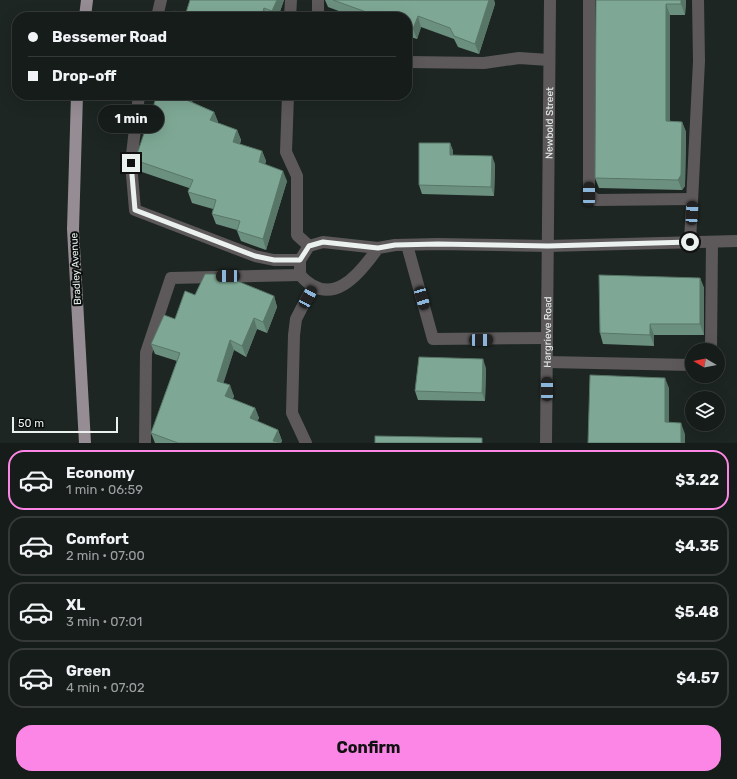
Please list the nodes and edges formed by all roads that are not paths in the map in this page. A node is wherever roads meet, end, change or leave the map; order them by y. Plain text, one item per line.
1 (87, 0) edge
2 (161, 0) edge
3 (291, 0) edge
4 (318, 0) edge
5 (550, 0) edge
6 (589, 0) edge
7 (698, 0) edge
8 (86, 12) edge
9 (158, 12) edge
10 (290, 12) edge
11 (318, 12) edge
12 (549, 60) junction
13 (412, 62) edge
14 (76, 100) edge
15 (138, 100) edge
16 (288, 100) edge
17 (692, 199) junction
18 (737, 241) edge
19 (690, 242) junction
20 (712, 242) junction
21 (407, 245) junction
22 (309, 246) junction
23 (548, 246) junction
24 (378, 248) junction
25 (300, 260) junction
26 (300, 275) junction
27 (313, 286) junction
28 (547, 338) junction
29 (710, 343) edge
30 (547, 362) junction
31 (685, 365) edge
32 (85, 443) edge
33 (145, 443) edge
34 (306, 443) edge
35 (546, 443) edge

1 - 8 main road
2 - 9 street
3 - 10 street
4 - 11 street
5 - 12 street, Newbold Street
6 - 17 street
7 - 17 street
12 - 13 street
12 - 23 street, Newbold Street
14 - 32 main road, Bradley Avenue
15 - 25 street
16 - 22 street
17 - 19 street
18 - 20 street
19 - 20 street
19 - 23 street
20 - 29 street
21 - 23 street
21 - 24 street
21 - 28 street
22 - 24 street
22 - 25 street
23 - 28 street, Hargrieve Road
24 - 27 street
25 - 26 street
26 - 27 street
26 - 33 street
27 - 34 street
28 - 30 street, Hargrieve Road
30 - 31 street
30 - 35 street, Hargrieve Road

